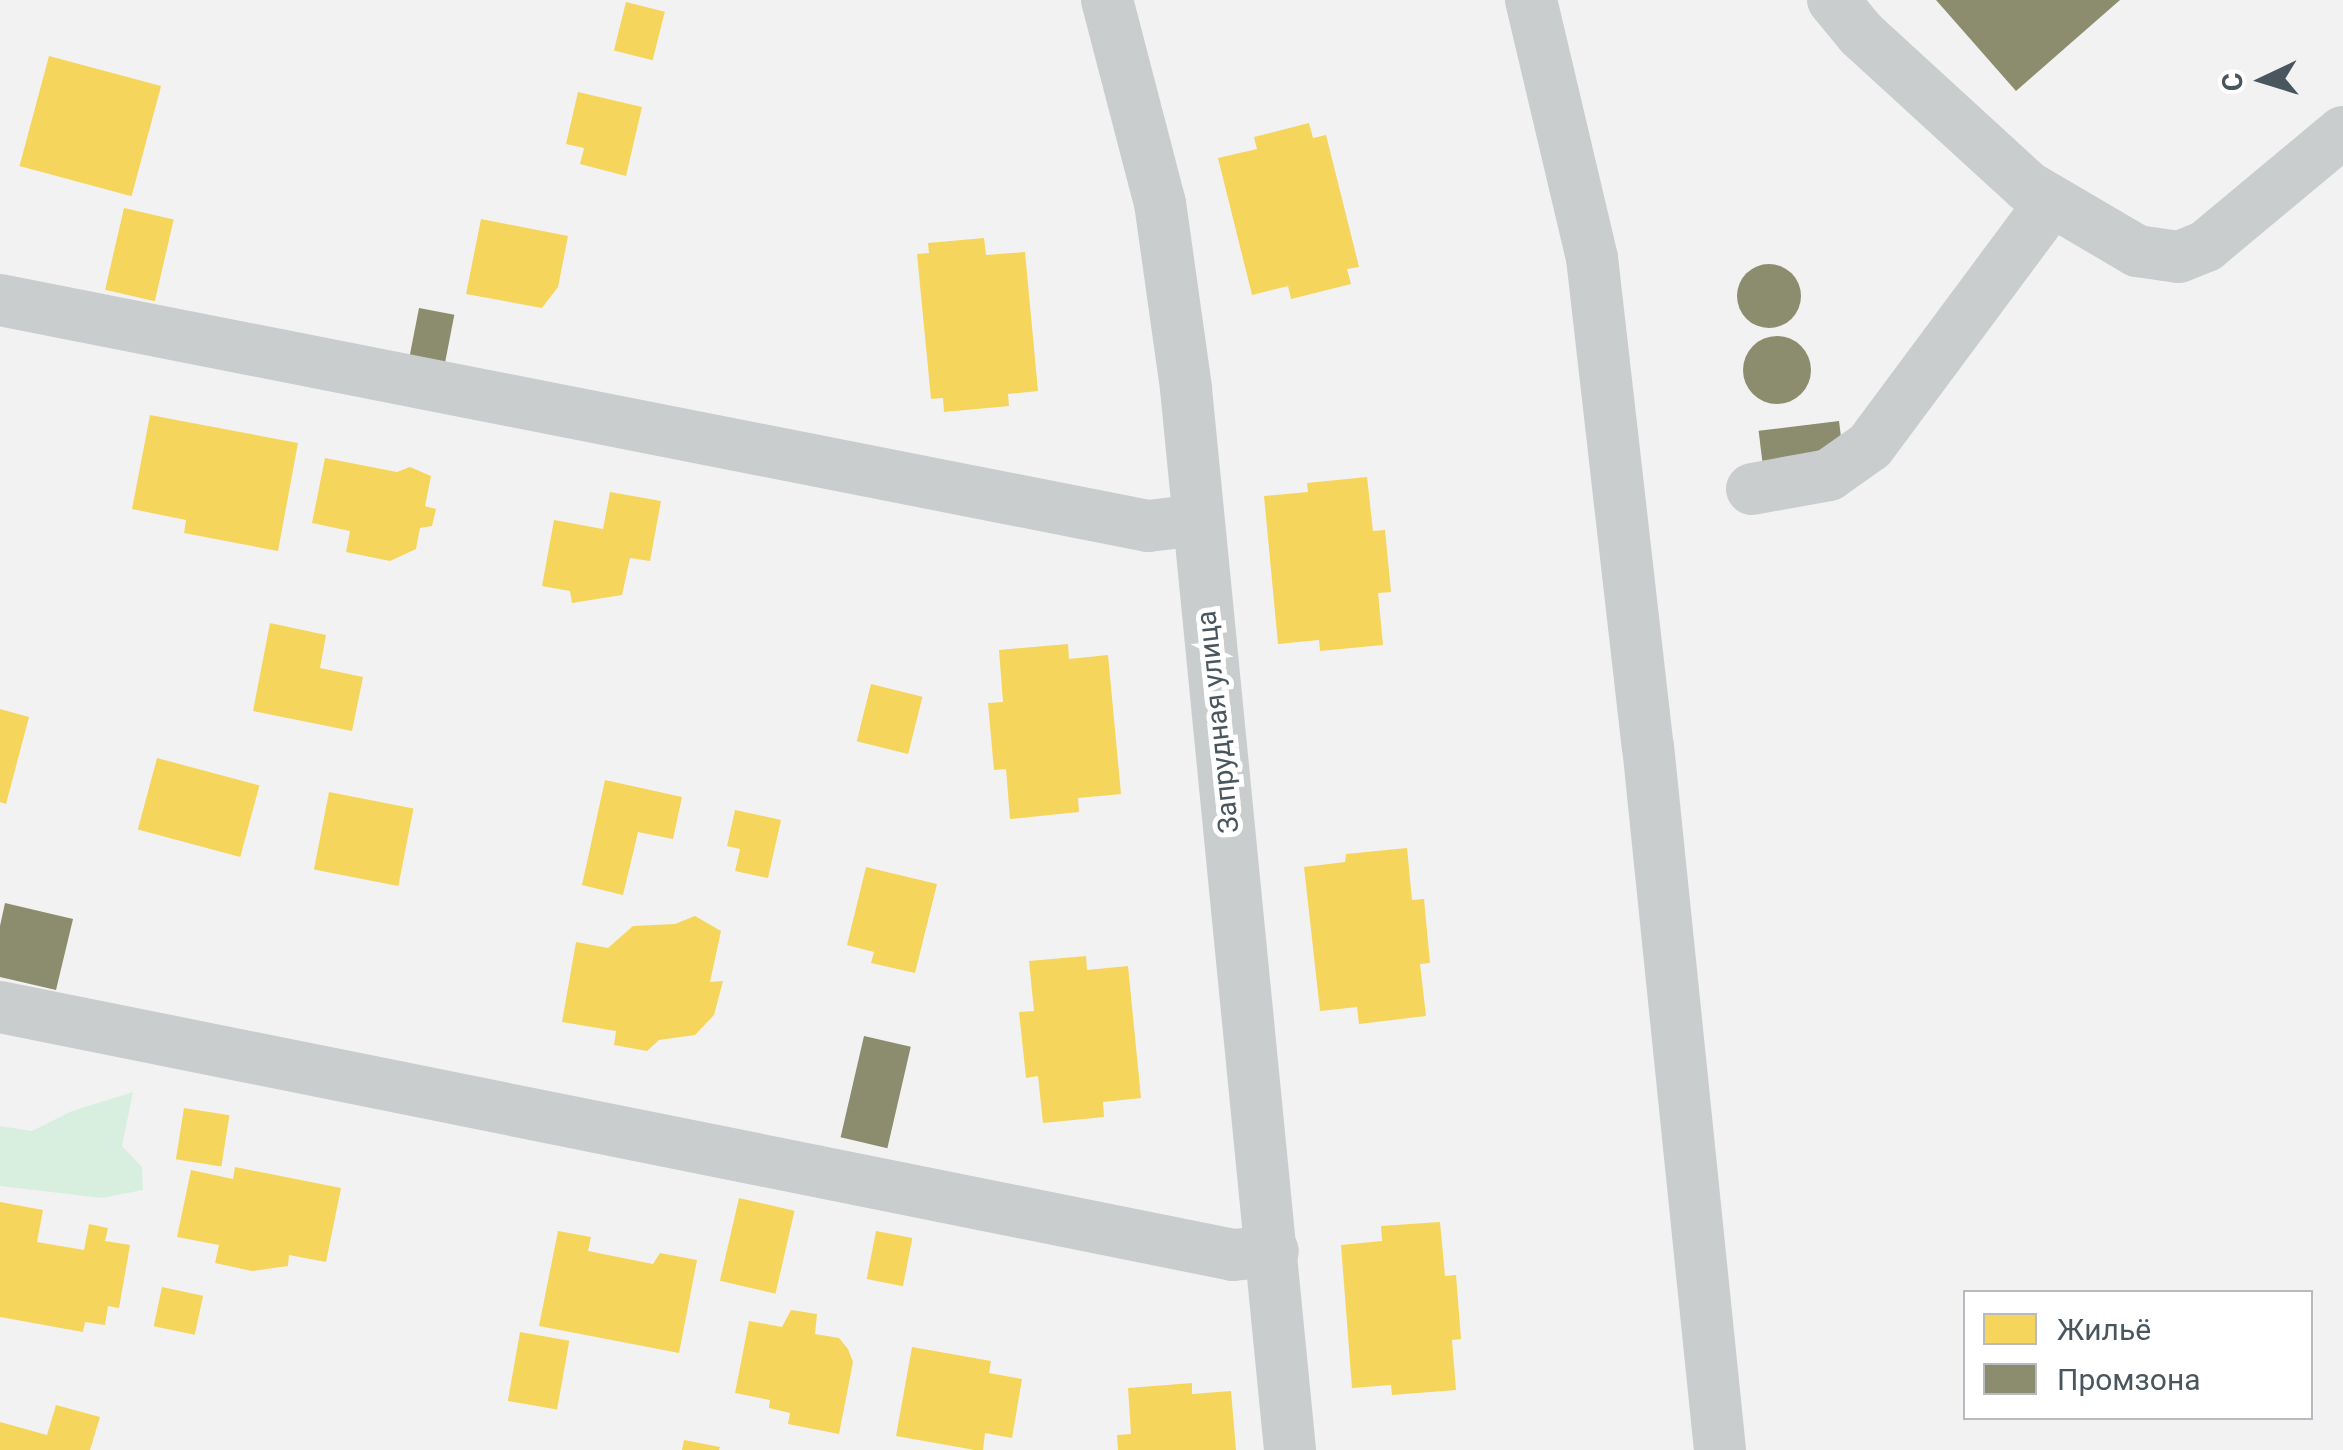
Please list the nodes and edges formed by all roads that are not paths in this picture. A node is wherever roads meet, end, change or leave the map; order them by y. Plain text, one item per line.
1 (1108, 0) edge
2 (1531, 0) edge
3 (1833, 0) edge
4 (2343, 132) edge
5 (2051, 202) junction
6 (0, 300) edge
7 (1752, 490) dead end
8 (1198, 520) junction
9 (0, 1007) edge
10 (1273, 1251) junction
11 (1290, 1450) edge
12 (1720, 1450) edge

1 - 8 street, Запрудная улица
2 - 12 street
3 - 5 street
4 - 5 street
5 - 7 street
6 - 8 street
8 - 10 street, Запрудная улица
9 - 10 street
10 - 11 street, Запрудная улица

